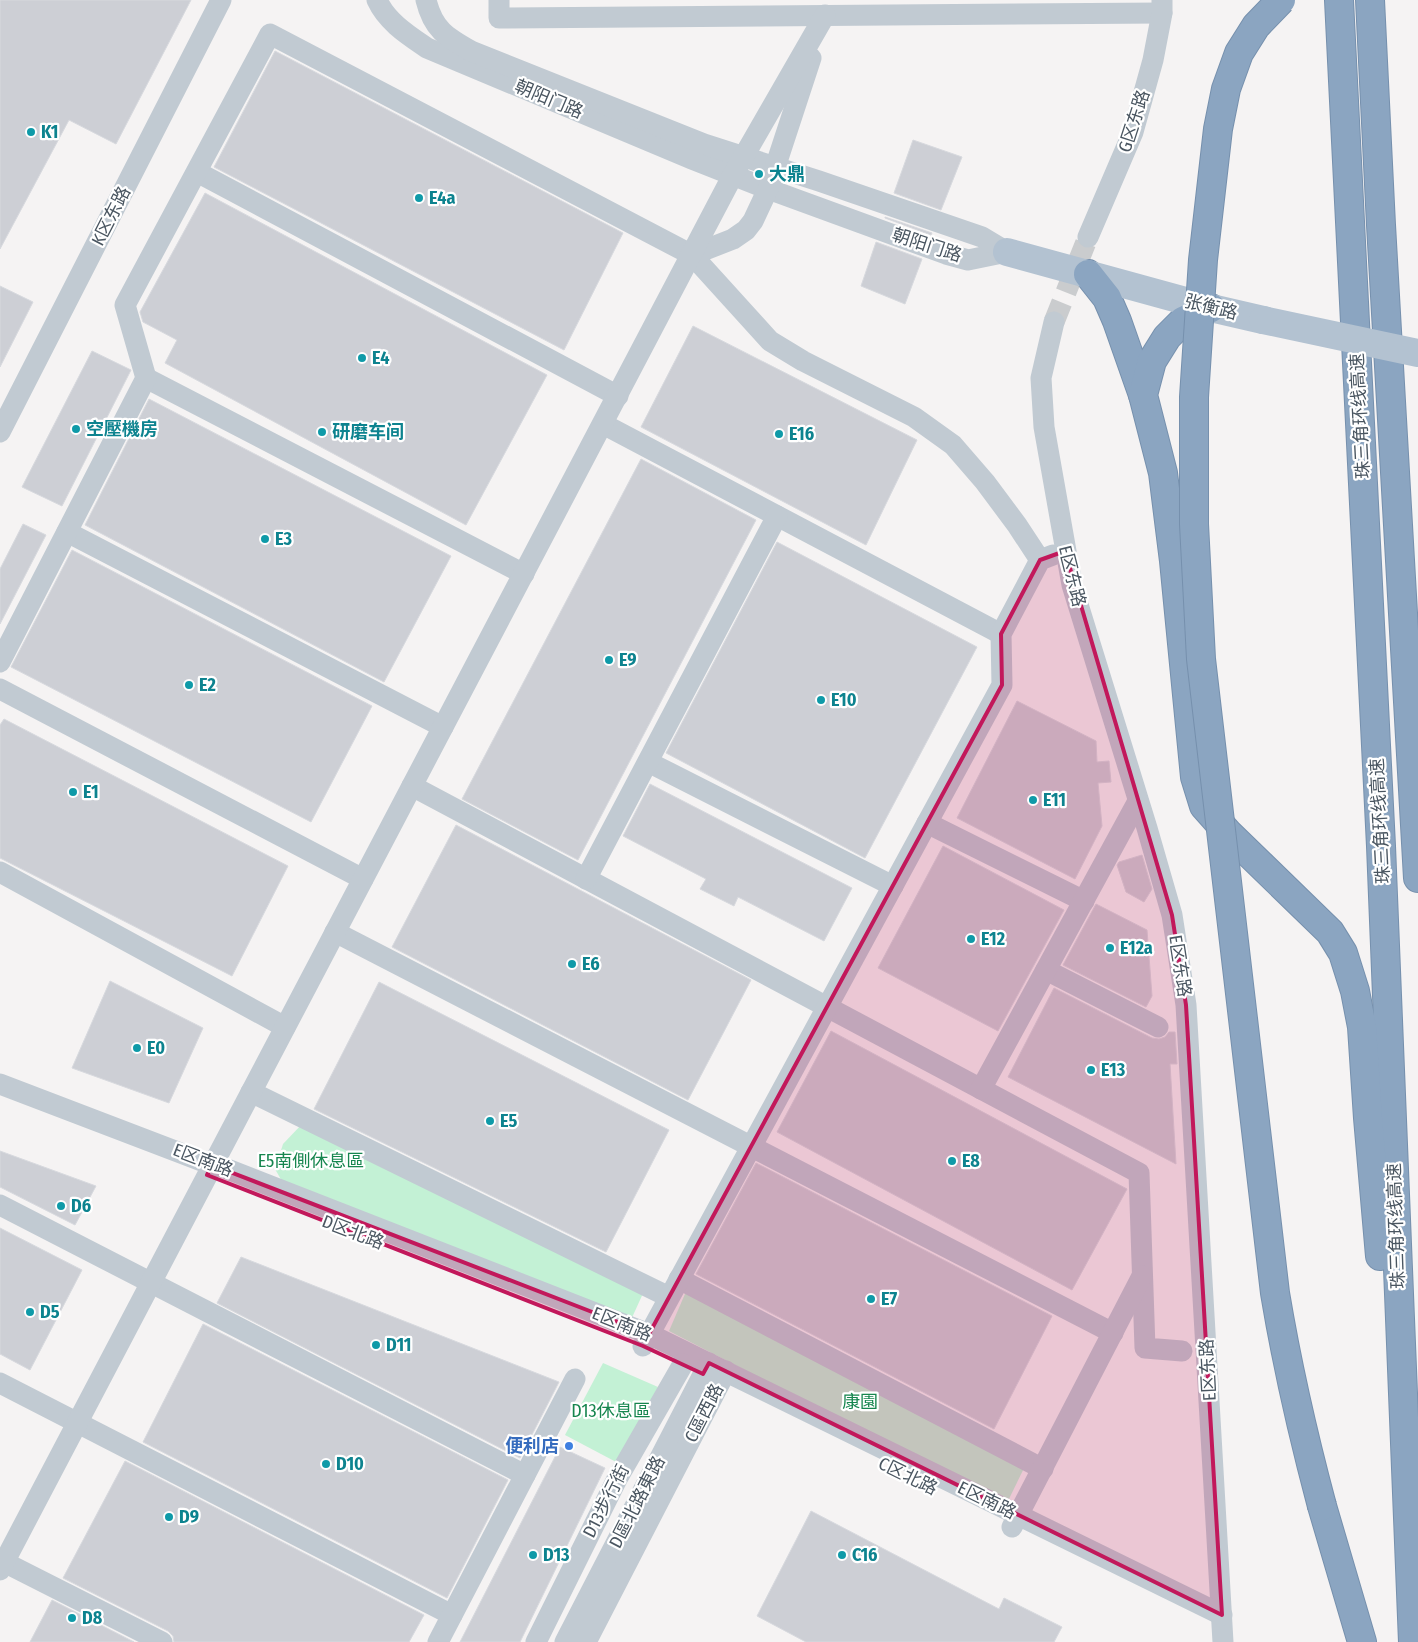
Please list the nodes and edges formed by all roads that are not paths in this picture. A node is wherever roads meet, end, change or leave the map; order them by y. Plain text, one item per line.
1 (221, 0) edge
2 (377, 0) edge
3 (425, 0) edge
4 (499, 0) edge
5 (1281, 0) edge
6 (1339, 0) edge
7 (1370, 0) edge
8 (1152, 6) edge
9 (824, 8) edge
10 (427, 48) junction
11 (744, 157) junction
12 (775, 167) junction
13 (197, 172) junction
14 (734, 175) junction
15 (768, 189) junction
16 (1088, 237) tunnel mouth
17 (1007, 252) junction
18 (692, 256) junction
19 (1088, 274) junction
20 (1211, 308) junction
21 (1054, 322) tunnel mouth
22 (1418, 353) edge
23 (146, 378) junction
24 (1143, 395) junction
25 (618, 396) junction
26 (603, 424) junction
27 (0, 432) edge
28 (777, 516) junction
29 (67, 532) junction
30 (1064, 551) junction
31 (1040, 560) junction
32 (524, 574) junction
33 (1001, 634) junction
34 (0, 662) edge
35 (0, 689) edge
36 (443, 727) junction
37 (648, 762) junction
38 (412, 786) junction
39 (1138, 801) junction
40 (928, 823) junction
41 (0, 872) edge
42 (1418, 878) edge
43 (363, 879) junction
44 (586, 879) junction
45 (893, 886) junction
46 (1084, 901) junction
47 (335, 932) junction
48 (1046, 970) junction
49 (827, 1007) junction
50 (285, 1027) junction
51 (1158, 1027) dead end
52 (0, 1084) edge
53 (981, 1089) junction
54 (251, 1092) junction
55 (0, 1096) edge
56 (751, 1147) junction
57 (209, 1170) junction
58 (0, 1204) edge
59 (1142, 1276) junction
60 (151, 1282) junction
61 (674, 1288) junction
62 (1113, 1333) junction
63 (646, 1340) junction
64 (1182, 1351) dead end
65 (683, 1364) junction
66 (714, 1373) junction
67 (575, 1379) dead end
68 (0, 1383) edge
69 (77, 1422) junction
70 (1043, 1469) junction
71 (525, 1475) junction
72 (1015, 1521) junction
73 (1, 1564) edge
74 (452, 1615) junction
75 (1222, 1628) edge
76 (1413, 1631) edge
77 (162, 1642) edge
78 (438, 1642) edge
79 (536, 1642) edge
80 (565, 1642) edge
81 (586, 1642) edge
82 (1362, 1642) edge

1 - 27 street, K区东路
2 - 10 street, 朝阳门路
3 - 10 street
3 - 11 street, 朝阳门路
4 - 9 street
5 - 82 highway, bridge
6 - 76 highway, 珠三角环线高速
7 - 42 highway, 珠三角环线高速
8 - 9 street
8 - 16 street, G区东路
9 - 11 street
9 - 12 street
10 - 14 street, 朝阳门路
11 - 12 street, 朝阳门路
11 - 14 street
12 - 15 street
12 - 17 street, 朝阳门路
13 - 18 street
13 - 23 street
13 - 25 street
14 - 15 street, 朝阳门路
14 - 18 street
15 - 17 street, 朝阳门路
15 - 18 street
17 - 19 main road, 张衡路
18 - 25 street
18 - 31 street
19 - 20 main road, 张衡路
19 - 24 highway
20 - 22 main road, 张衡路, bridge
20 - 24 highway
21 - 30 street, E区东路
23 - 29 street
23 - 32 street
24 - 76 highway
25 - 26 street
26 - 28 street
26 - 32 street
28 - 33 street
28 - 37 street
29 - 34 street
29 - 36 street
30 - 31 street
30 - 39 street, E区东路
31 - 33 street
32 - 36 street
33 - 40 street
35 - 43 street
36 - 38 street
37 - 44 street
37 - 45 street
38 - 43 street
38 - 44 street
39 - 46 street
39 - 75 street, E区东路
40 - 45 street
40 - 46 street
41 - 50 street
43 - 47 street
44 - 49 street
45 - 49 street
46 - 48 street
47 - 50 street
47 - 56 street
48 - 51 street
48 - 53 street
49 - 53 street
49 - 56 street
50 - 54 street
52 - 57 street, E区南路
53 - 59 street
54 - 57 street
54 - 61 street
55 - 57 street
56 - 61 street
56 - 62 street
57 - 60 street
57 - 63 street, E区南路
58 - 60 street
59 - 62 street
59 - 64 street
60 - 69 street
60 - 71 street
61 - 63 street
61 - 70 street
62 - 70 street
63 - 65 street
63 - 66 street, E区南路
65 - 66 street
65 - 79 street, D13步行街
66 - 72 street, C区北路
66 - 80 street, D區北路東路
66 - 81 street, C區西路
67 - 71 street
68 - 69 street
69 - 73 street
69 - 74 street
70 - 72 street
71 - 74 street
72 - 75 street, C区北路
73 - 77 street
74 - 78 street

